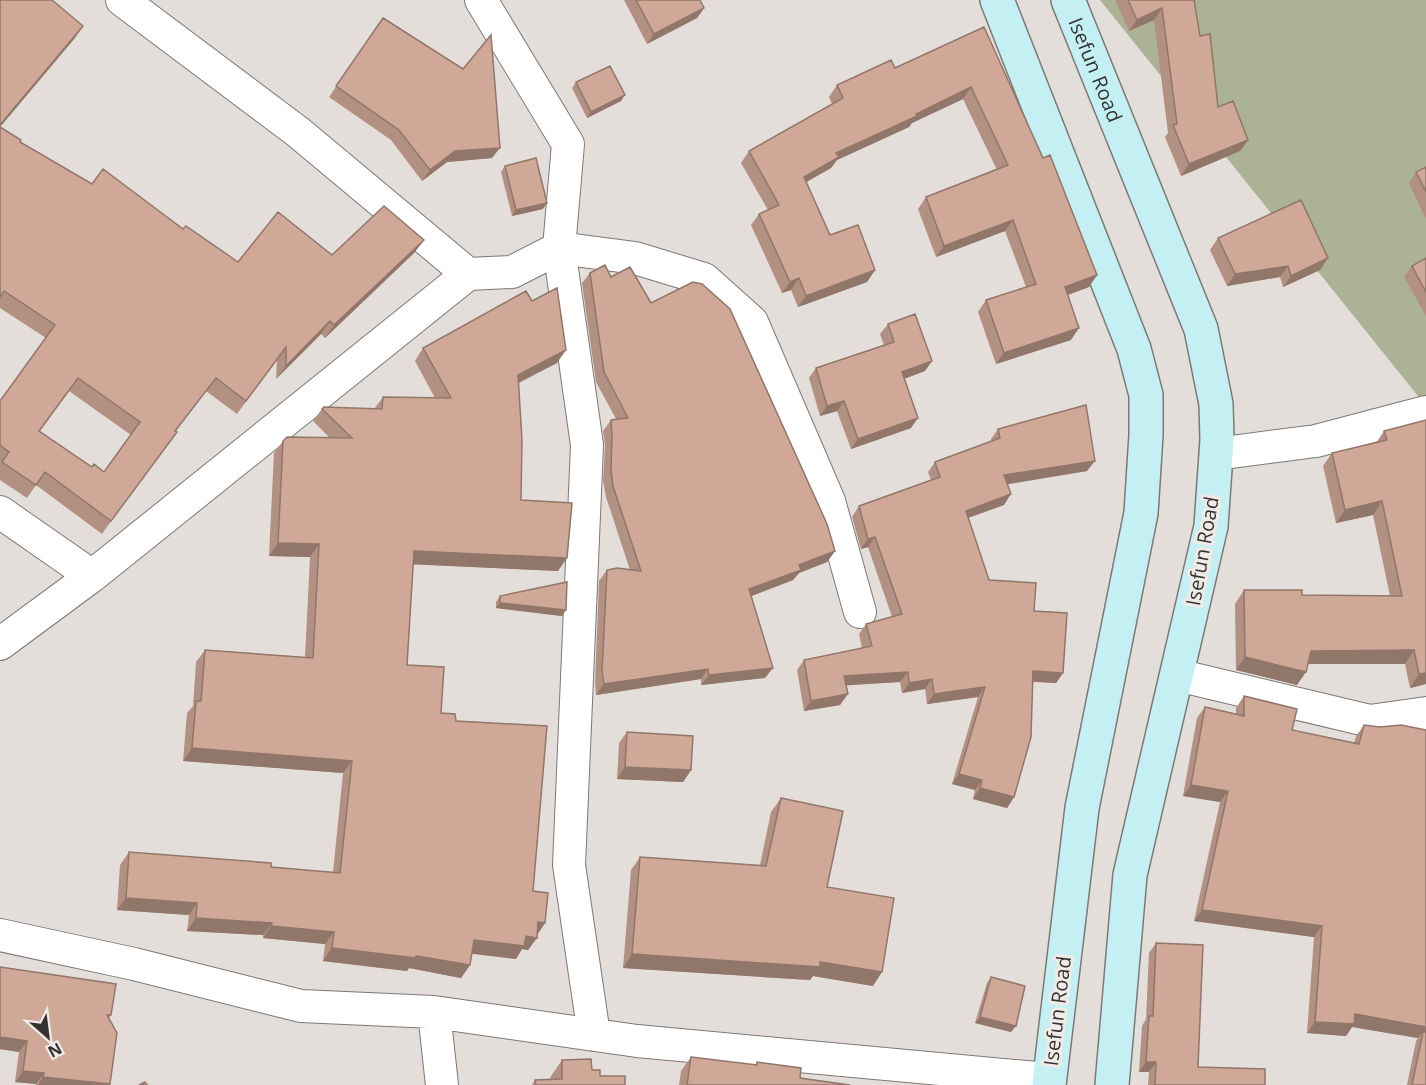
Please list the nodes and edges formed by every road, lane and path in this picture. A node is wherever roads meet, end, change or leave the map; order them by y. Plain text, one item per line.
1 (122, 0) edge
2 (481, 0) edge
3 (997, 0) edge
4 (1068, 0) edge
5 (559, 248) junction
6 (468, 274) junction
7 (1426, 412) edge
8 (1216, 454) junction
9 (0, 512) edge
10 (92, 576) junction
11 (860, 612) dead end
12 (0, 644) edge
13 (1177, 675) junction
14 (1426, 713) edge
15 (0, 935) edge
16 (434, 1012) junction
17 (594, 1035) junction
18 (1049, 1082) edge
19 (442, 1085) edge
20 (1112, 1085) edge

1 - 6 street
2 - 5 street
3 - 18 street, Isefun Road
4 - 8 street, Isefun Road
5 - 6 street
5 - 11 street
5 - 17 street
6 - 10 street
7 - 8 street
8 - 13 street, Isefun Road
9 - 10 street
10 - 12 street
13 - 14 street
13 - 20 street, Isefun Road
15 - 16 street
16 - 17 street
16 - 19 street
17 - 18 street

